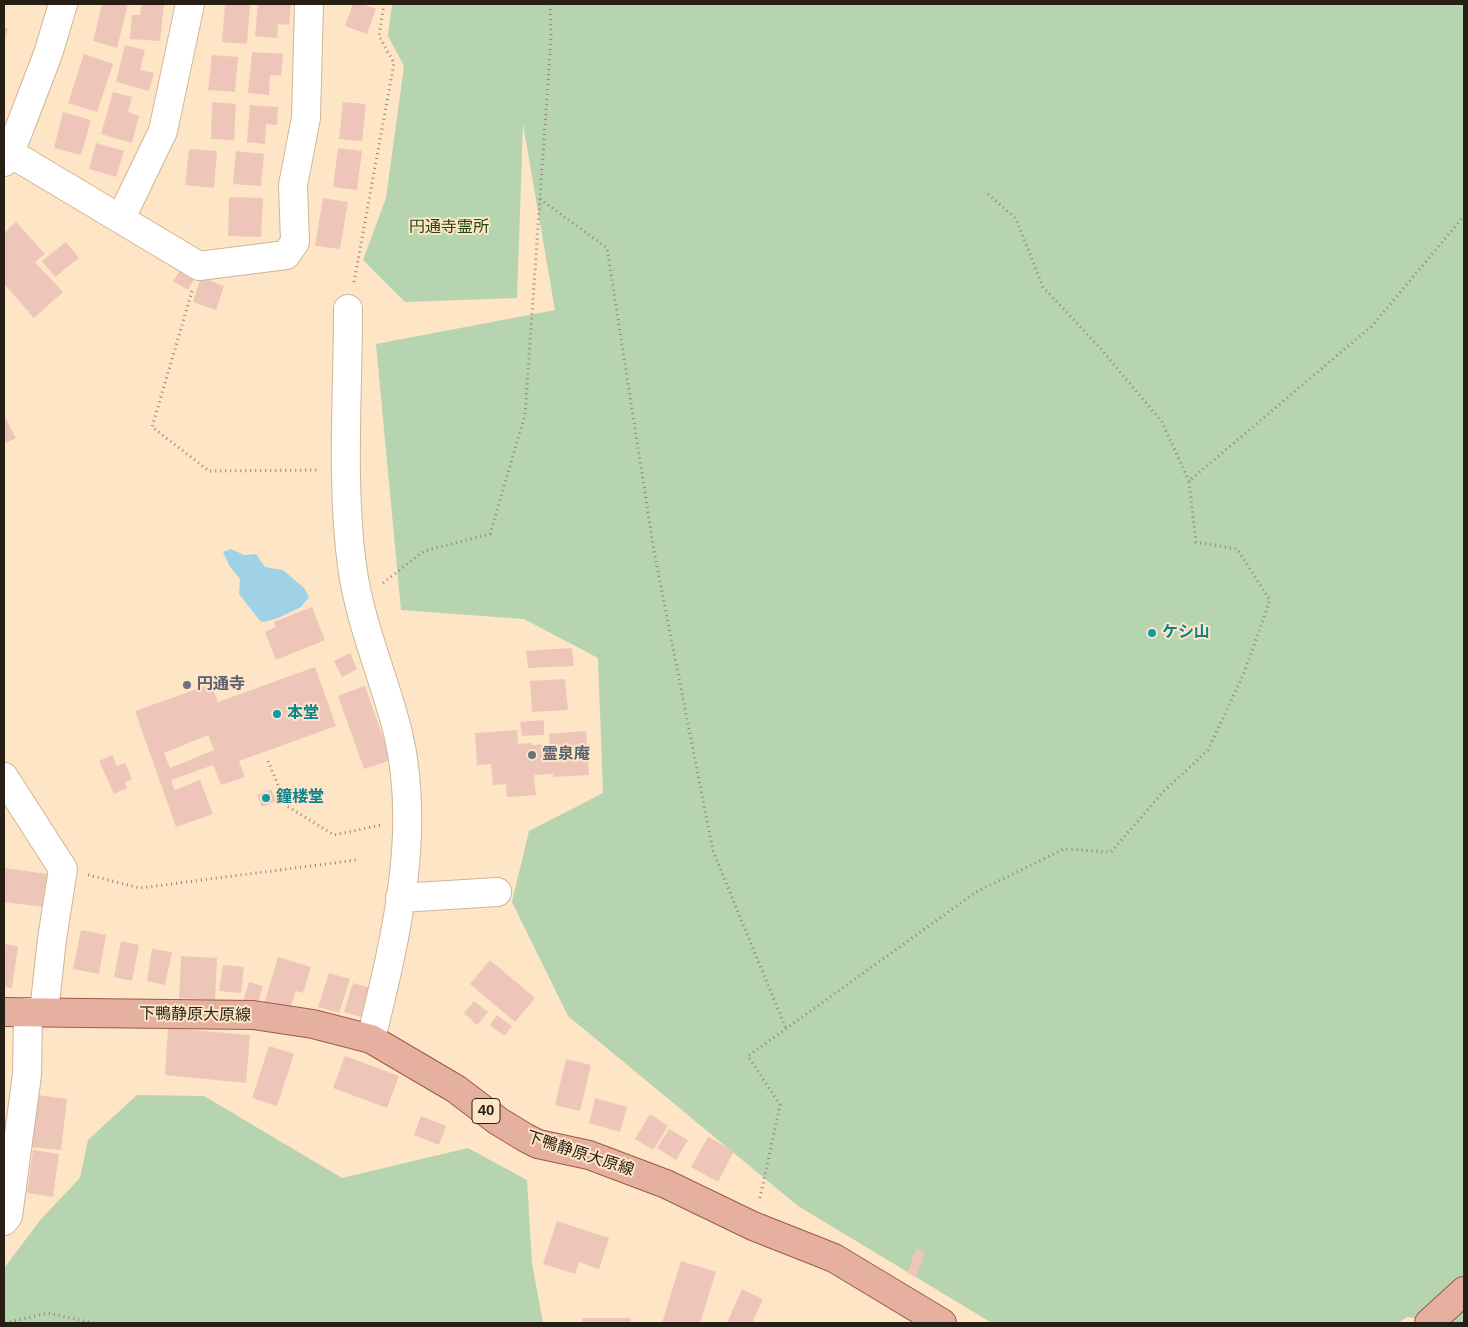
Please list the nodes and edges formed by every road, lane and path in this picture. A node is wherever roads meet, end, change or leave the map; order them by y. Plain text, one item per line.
1 (63, 4) edge
2 (190, 4) edge
3 (309, 4) edge
4 (384, 4) edge
5 (550, 4) edge
6 (7, 158) edge
7 (988, 194) dead end
8 (540, 199) junction
9 (1464, 216) edge
10 (121, 218) junction
11 (199, 266) junction
12 (348, 309) joint
13 (347, 470) junction
14 (1189, 481) junction
15 (358, 602) junction
16 (268, 761) dead end
17 (4, 777) edge
18 (408, 819) junction
19 (357, 860) dead end
20 (63, 869) junction
21 (497, 892) dead end
22 (400, 898) junction
23 (25, 1012) edge
24 (786, 1029) junction
25 (371, 1038) junction
26 (10, 1163) edge
27 (4, 1221) edge
28 (753, 1226) junction
29 (1464, 1291) edge
30 (5, 1323) edge
31 (93, 1323) edge
32 (942, 1323) edge
33 (1429, 1323) edge

1 - 6 street
2 - 10 street
3 - 11 street
4 - 12 path
5 - 8 path
6 - 10 street
7 - 14 path
8 - 15 path
8 - 24 path
9 - 14 path
10 - 11 street
11 - 13 path
12 - 13 street
13 - 15 street
14 - 24 path
15 - 18 street
16 - 18 path
17 - 20 street
18 - 22 street
19 - 20 path
20 - 23 street
21 - 22 street
22 - 25 street
23 - 25 main road, 下鴨静原大原線 / 40
23 - 26 street
24 - 28 path
25 - 28 main road, 下鴨静原大原線 / 40
26 - 27 street
28 - 32 main road, 下鴨静原大原線 / 40
29 - 33 main road
30 - 31 path

